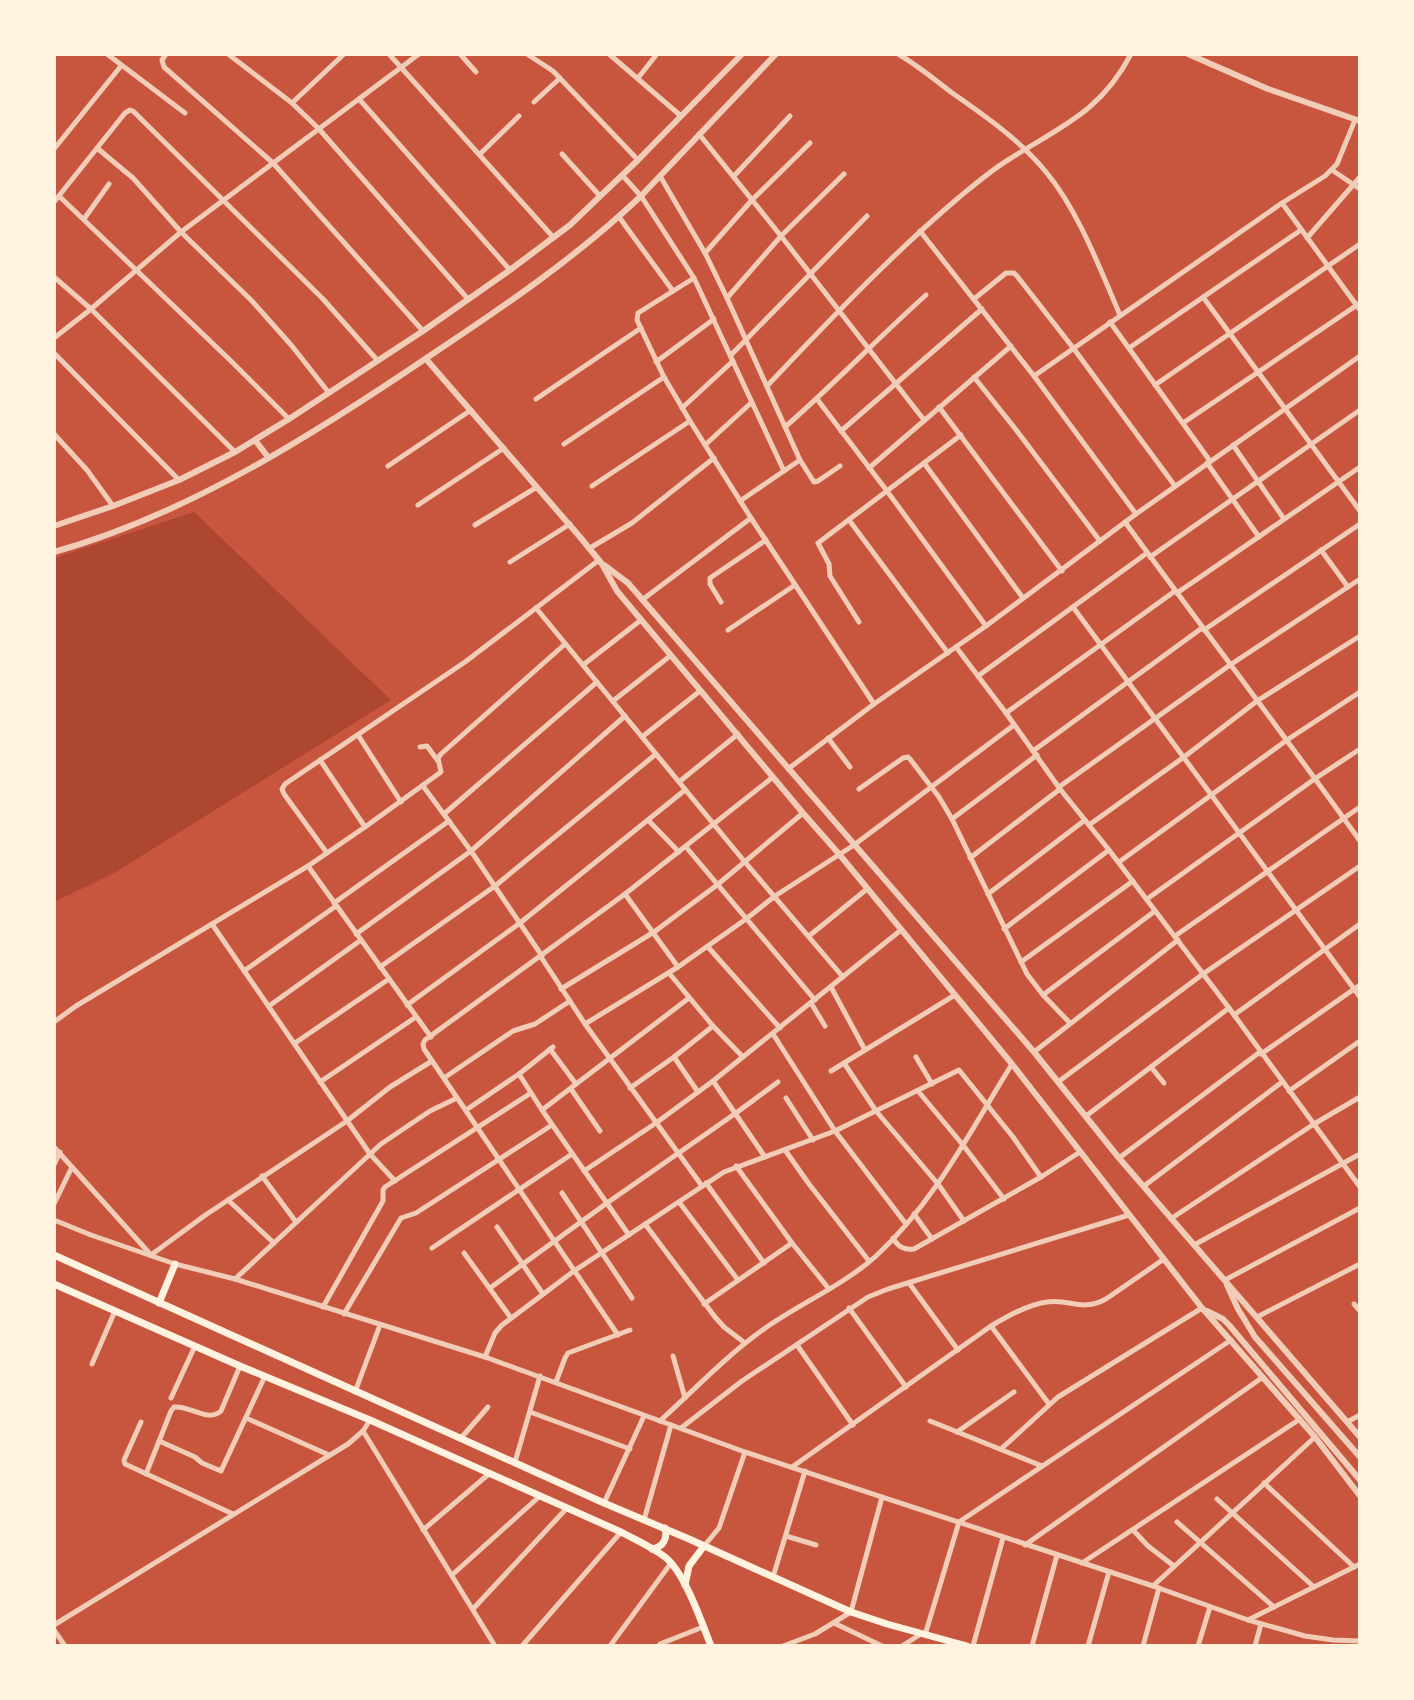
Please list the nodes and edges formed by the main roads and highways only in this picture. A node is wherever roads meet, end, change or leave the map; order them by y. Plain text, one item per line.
1 (54, 1255) edge
2 (175, 1264) road end
3 (54, 1284) edge
4 (159, 1303) junction
5 (665, 1528) junction
6 (705, 1546) junction
7 (652, 1549) junction
8 (685, 1585) junction
9 (711, 1646) edge
10 (967, 1646) edge

1 - 4 main road
2 - 4 main road
3 - 7 main road
4 - 5 main road
5 - 6 main road
5 - 7 main road
6 - 8 main road
6 - 10 main road
7 - 8 main road
8 - 9 main road

